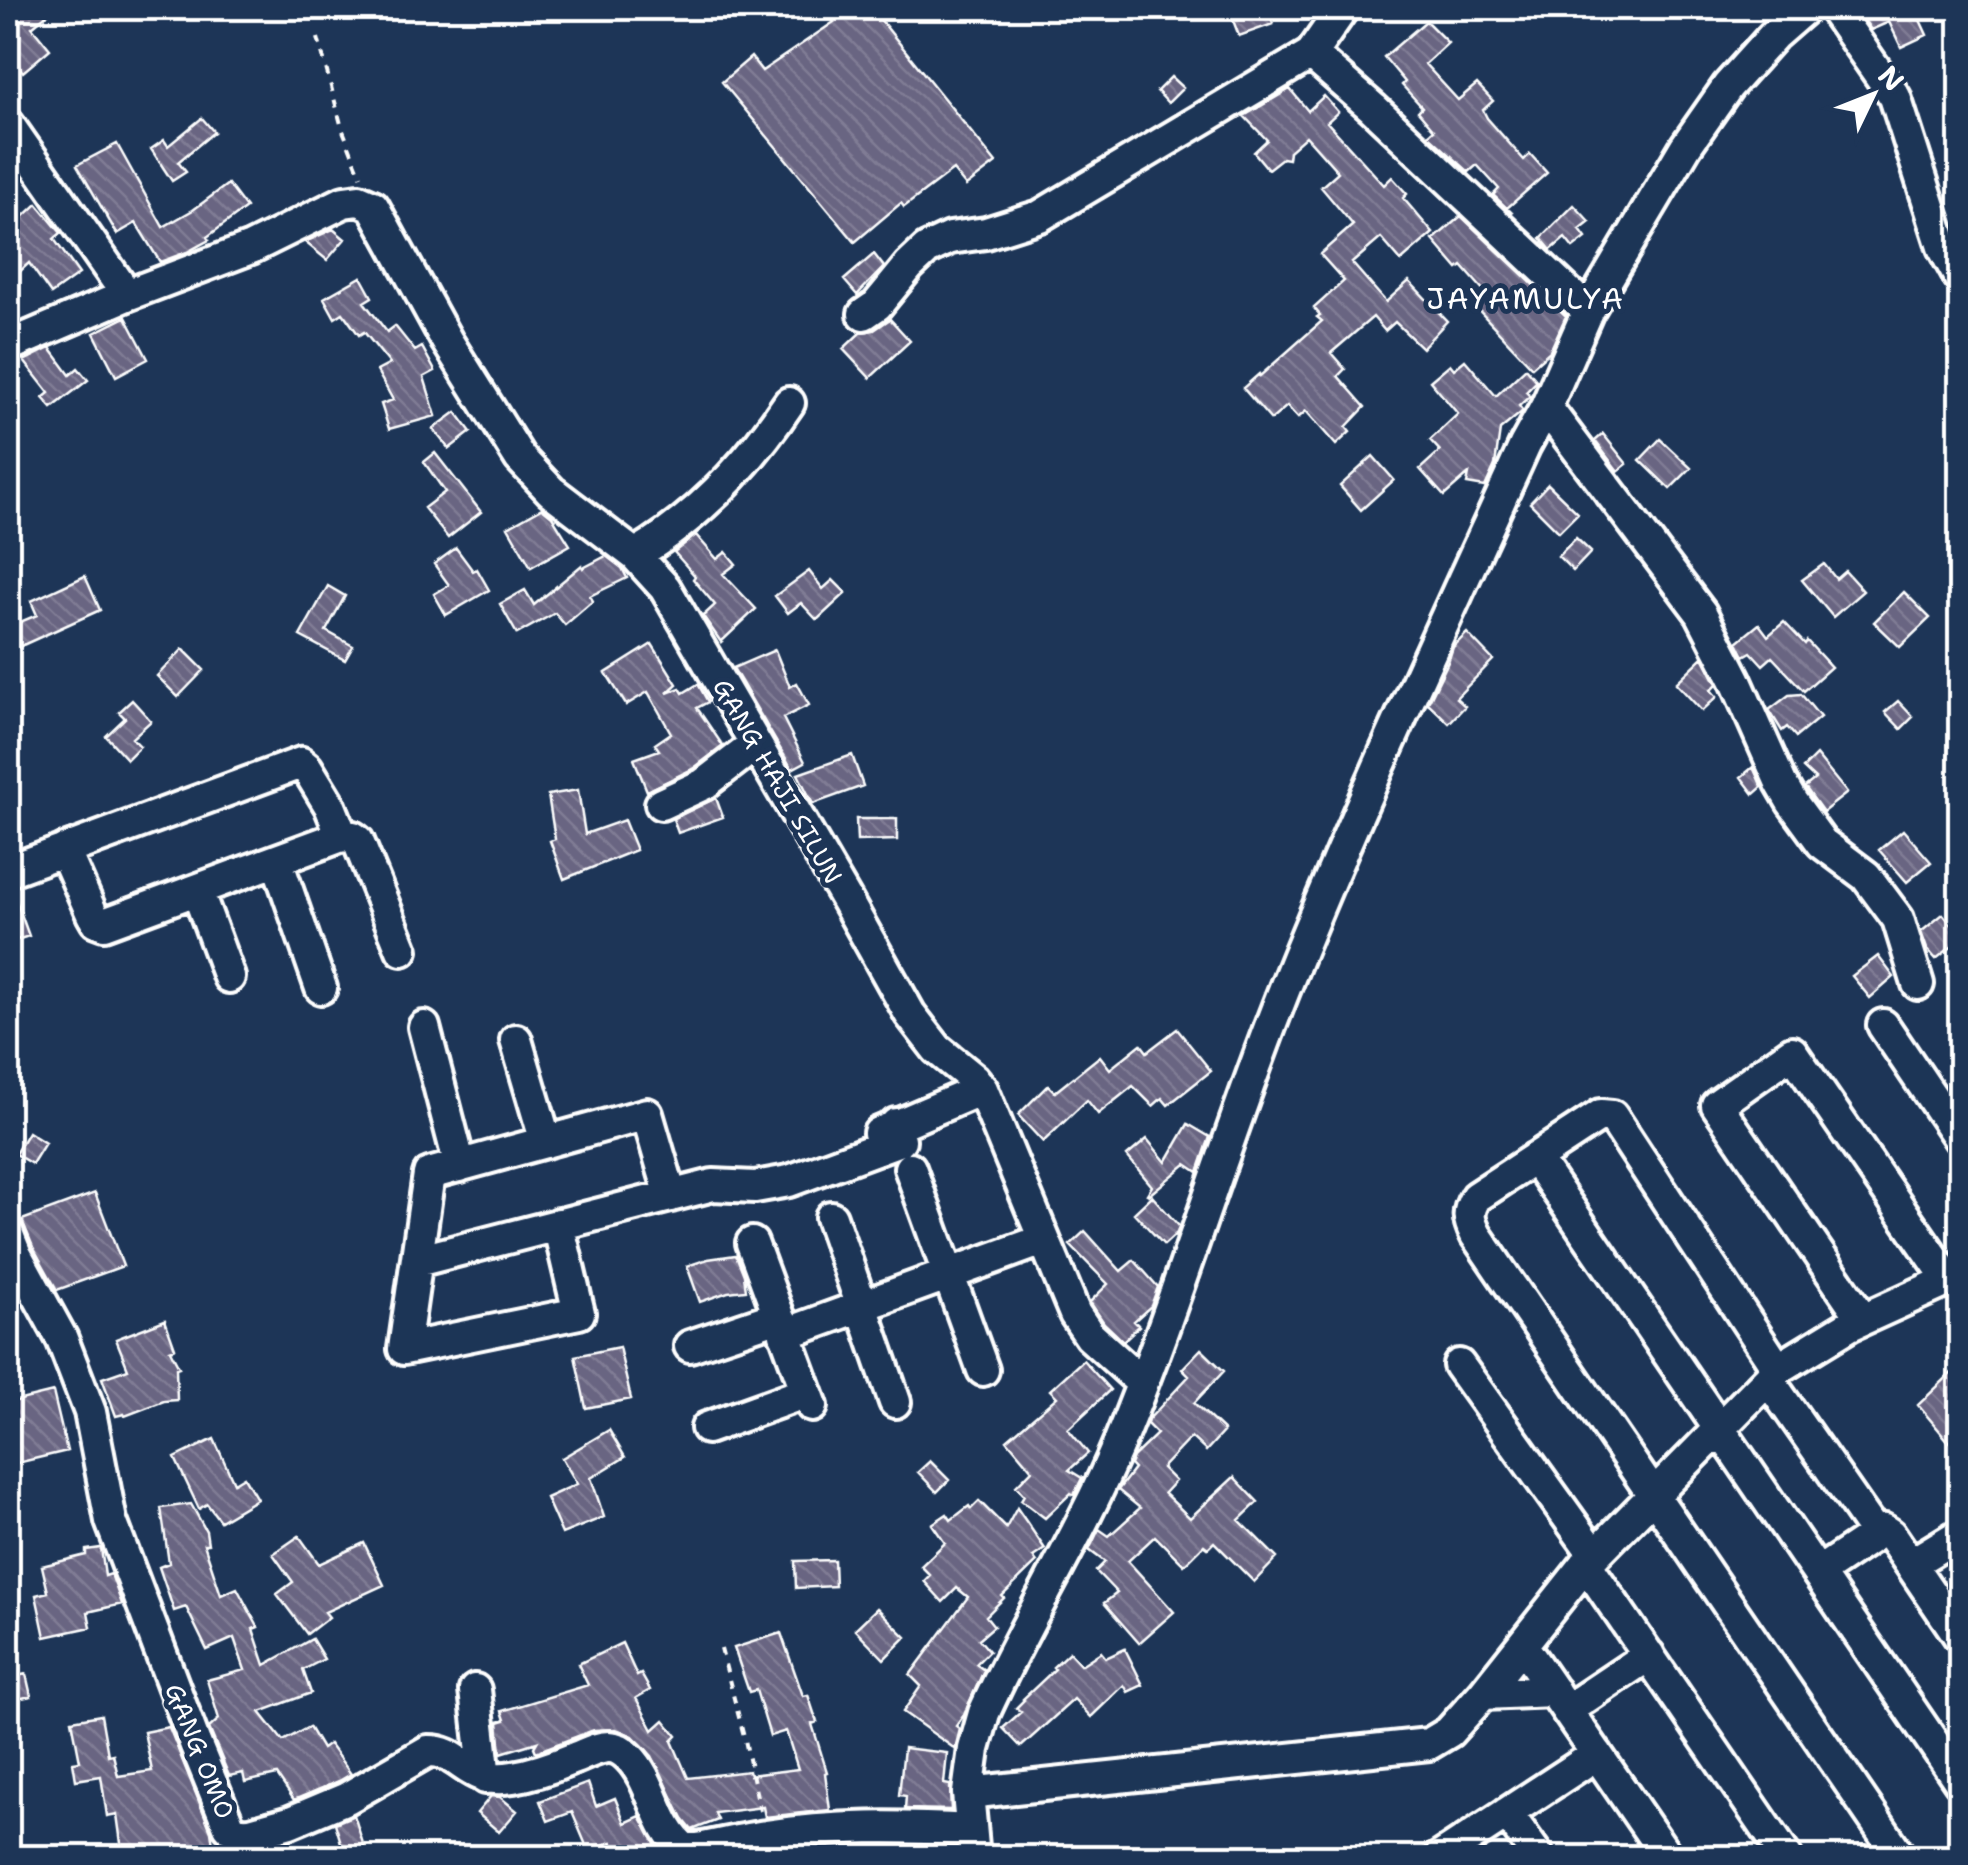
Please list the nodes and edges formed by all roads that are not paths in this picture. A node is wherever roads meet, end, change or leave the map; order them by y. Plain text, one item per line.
1 (1342, 8) edge
2 (1805, 8) edge
3 (1833, 8) edge
4 (1311, 54) junction
5 (8, 124) edge
6 (1960, 278) edge
7 (127, 295) junction
8 (1588, 311) junction
9 (864, 314) dead end
10 (8, 346) edge
11 (789, 403) dead end
12 (1546, 407) junction
13 (635, 555) junction
14 (755, 745) junction
15 (661, 804) dead end
16 (342, 836) junction
17 (64, 850) junction
18 (277, 860) junction
19 (8, 871) edge
20 (197, 890) junction
21 (402, 950) dead end
22 (229, 976) dead end
23 (1918, 984) dead end
24 (321, 988) dead end
25 (1883, 1025) dead end
26 (424, 1027) dead end
27 (516, 1040) dead end
28 (982, 1089) junction
29 (1960, 1139) edge
30 (546, 1142) junction
31 (1535, 1158) junction
32 (460, 1166) junction
33 (910, 1168) dead end
34 (670, 1196) junction
35 (832, 1217) dead end
36 (558, 1224) junction
37 (8, 1235) edge
38 (1043, 1240) junction
39 (752, 1243) dead end
40 (417, 1260) junction
41 (948, 1275) junction
42 (1955, 1278) edge
43 (863, 1306) junction
44 (1863, 1318) junction
45 (782, 1325) junction
46 (690, 1346) dead end
47 (1460, 1365) dead end
48 (983, 1370) dead end
49 (1772, 1374) junction
50 (1141, 1382) junction
51 (895, 1402) dead end
52 (708, 1428) dead end
53 (1719, 1428) junction
54 (1654, 1496) junction
55 (1876, 1534) junction
56 (1960, 1534) edge
57 (1591, 1559) junction
58 (1911, 1564) junction
59 (1818, 1573) junction
60 (1960, 1636) edge
61 (1522, 1645) junction
62 (1649, 1656) junction
63 (474, 1690) dead end
64 (1483, 1694) junction
65 (1560, 1701) junction
66 (1597, 1754) junction
67 (485, 1778) junction
68 (1960, 1782) edge
69 (968, 1794) junction
70 (1507, 1813) junction
71 (972, 1844) edge
72 (1439, 1858) edge
73 (1539, 1858) edge
74 (1668, 1858) edge
75 (1787, 1858) edge
76 (1901, 1858) edge

1 - 4 street
2 - 8 street
3 - 6 street
4 - 8 street
4 - 9 street
5 - 7 street
7 - 10 street
7 - 13 street, GANG HAJI SILUN
8 - 12 street
11 - 13 street
12 - 23 street
12 - 50 street
13 - 14 street, GANG HAJI SILUN
14 - 15 street
14 - 28 street, GANG HAJI SILUN
16 - 17 street
16 - 18 street
16 - 21 street
17 - 19 street
17 - 20 street
18 - 20 street
18 - 24 street
20 - 22 street
25 - 29 street
26 - 32 street
27 - 30 street
28 - 34 street
28 - 38 street, GANG HAJI SILUN
30 - 32 street
30 - 34 street
31 - 49 street
31 - 53 street
31 - 54 street
32 - 40 street
33 - 41 street
34 - 36 street
35 - 43 street
36 - 40 street
36 - 40 street
37 - 67 street, GANG OMO
38 - 41 street
38 - 50 street, GANG HAJI SILUN
39 - 45 street
41 - 43 street
41 - 48 street
42 - 44 street
42 - 44 street
43 - 45 street
43 - 51 street
44 - 49 street
45 - 46 street
45 - 52 street
47 - 57 street
49 - 53 street
49 - 55 street
50 - 69 street
53 - 54 street
53 - 59 street
54 - 57 street
54 - 76 street
55 - 58 street
55 - 59 street
56 - 58 street
57 - 61 street
57 - 62 street
58 - 60 street
59 - 68 street
61 - 64 street
61 - 65 street
62 - 65 street
62 - 75 street
63 - 67 street
64 - 65 street
64 - 69 street
65 - 66 street
66 - 70 street
66 - 74 street
67 - 71 street
69 - 71 street
70 - 72 street
70 - 73 street

